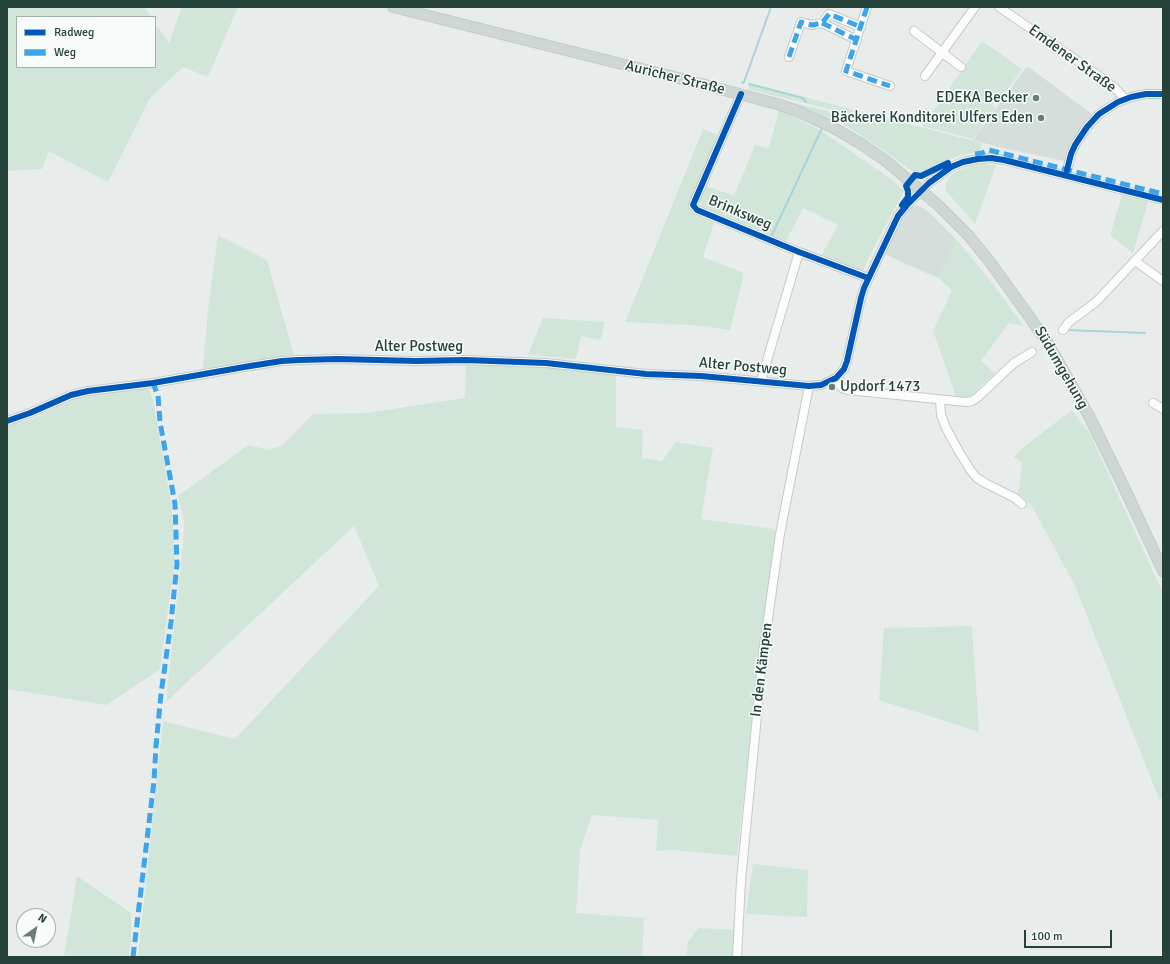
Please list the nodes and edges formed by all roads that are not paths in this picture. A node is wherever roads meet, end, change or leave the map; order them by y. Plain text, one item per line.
1 (393, 7) edge
2 (867, 7) edge
3 (975, 7) edge
4 (998, 7) edge
5 (822, 22) junction
6 (861, 27) junction
7 (914, 31) dead end
8 (857, 40) junction
9 (943, 53) junction
10 (789, 57) dead end
11 (961, 67) dead end
12 (925, 76) dead end
13 (890, 86) dead end
14 (741, 94) junction
15 (1163, 94) edge
16 (1125, 99) junction
17 (1066, 175) junction
18 (921, 190) junction
19 (1163, 200) edge
20 (1163, 231) edge
21 (799, 252) junction
22 (1135, 262) junction
23 (868, 278) junction
24 (1163, 281) edge
25 (1063, 330) dead end
26 (1032, 352) dead end
27 (836, 378) junction
28 (761, 381) junction
29 (809, 386) junction
30 (940, 400) junction
31 (1153, 403) dead end
32 (1163, 409) edge
33 (7, 421) edge
34 (1022, 504) dead end
35 (1163, 571) edge
36 (737, 957) edge

1 - 14 main road, Auricher Straße
2 - 6 street
3 - 9 street
4 - 16 street, Emdener Straße
5 - 6 street
5 - 8 street
5 - 10 street
6 - 8 street
7 - 9 street
8 - 13 street
9 - 11 street
9 - 12 street
14 - 18 main road, Auricher Straße
14 - 21 street, Brinksweg
15 - 16 street
16 - 17 street
17 - 18 street
17 - 19 street
18 - 23 street
18 - 35 main road, Südumgehung
20 - 22 street
21 - 23 street, Brinksweg
21 - 28 street
22 - 24 street
22 - 25 street
23 - 27 street
26 - 30 street
27 - 29 street, Alter Postweg
27 - 30 street
28 - 29 street, Alter Postweg
28 - 33 street, Alter Postweg
29 - 36 street, In den Kämpen
30 - 34 street
31 - 32 street

